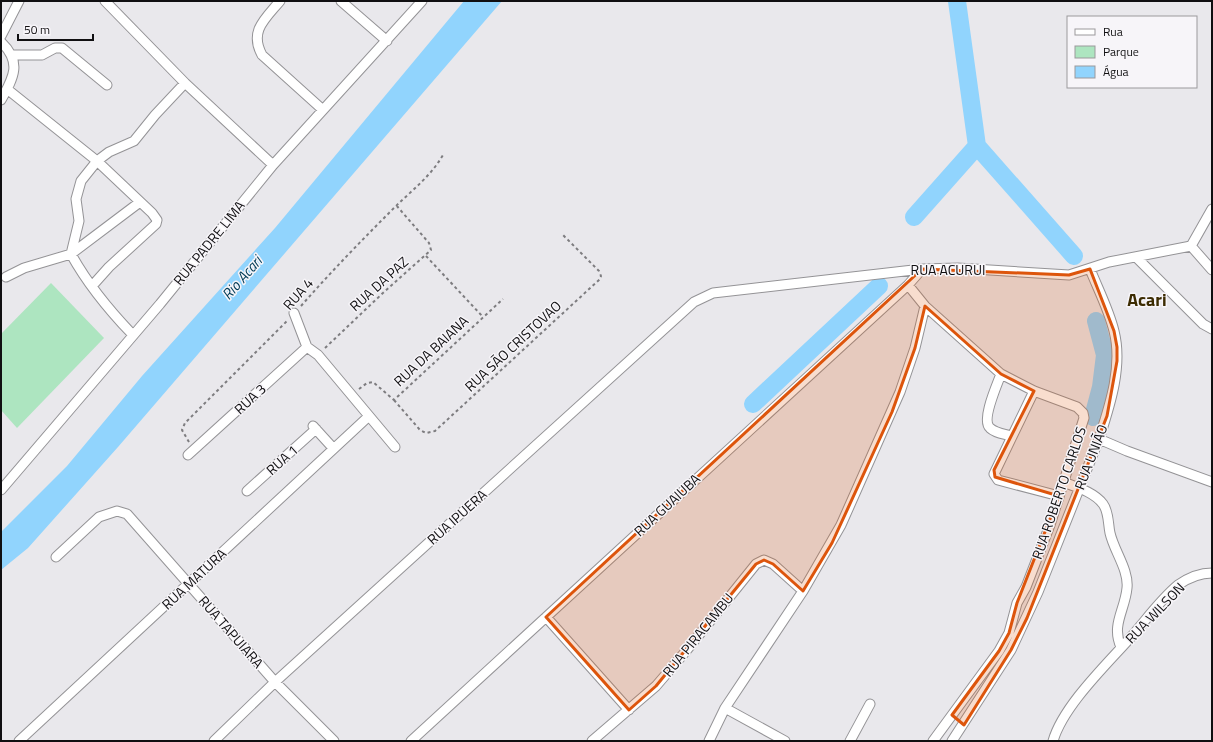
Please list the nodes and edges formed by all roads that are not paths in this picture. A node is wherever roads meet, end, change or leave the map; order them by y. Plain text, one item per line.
1 (19, 1) edge
2 (105, 1) edge
3 (280, 1) edge
4 (341, 1) edge
5 (422, 1) edge
6 (1, 36) edge
7 (387, 41) junction
8 (1, 42) edge
9 (12, 55) junction
10 (185, 83) junction
11 (107, 85) dead end
12 (7, 89) junction
13 (1, 100) edge
14 (323, 110) junction
15 (97, 161) junction
16 (273, 165) junction
17 (140, 202) junction
18 (1212, 209) edge
19 (1191, 246) junction
20 (71, 254) junction
21 (1136, 257) junction
22 (922, 269) junction
23 (1090, 269) junction
24 (1212, 270) edge
25 (6, 277) dead end
26 (908, 285) junction
27 (92, 286) junction
28 (703, 296) joint
29 (925, 306) junction
30 (294, 313) road end
31 (1212, 329) edge
32 (132, 334) junction
33 (313, 351) junction
34 (1001, 374) junction
35 (1034, 391) junction
36 (369, 416) junction
37 (1011, 436) junction
38 (1099, 439) junction
39 (333, 448) junction
40 (395, 448) dead end
41 (191, 453) road end
42 (1063, 482) junction
43 (1212, 482) edge
44 (1080, 488) junction
45 (1, 490) edge
46 (247, 491) dead end
47 (1059, 496) junction
48 (56, 557) dead end
49 (1212, 573) edge
50 (189, 583) junction
51 (803, 590) junction
52 (546, 617) junction
53 (1121, 647) junction
54 (275, 682) junction
55 (968, 693) junction
56 (980, 700) junction
57 (870, 704) dead end
58 (725, 708) junction
59 (628, 710) junction
60 (952, 715) junction
61 (964, 725) junction
62 (414, 740) edge
63 (19, 741) edge
64 (214, 741) edge
65 (334, 741) edge
66 (592, 741) edge
67 (709, 741) edge
68 (785, 741) edge
69 (850, 741) edge
70 (933, 741) edge
71 (952, 741) edge
72 (1053, 741) edge

1 - 6 street
2 - 10 street
3 - 14 street
4 - 7 street
5 - 7 street, RUA PADRE LIMA
7 - 14 street, RUA PADRE LIMA
8 - 9 street
9 - 11 street
9 - 12 street
10 - 15 street
10 - 16 street
12 - 13 street
12 - 15 street
14 - 16 street, RUA PADRE LIMA
15 - 17 street
15 - 20 street
16 - 32 street, RUA PADRE LIMA
17 - 20 street
17 - 27 street
18 - 19 street
19 - 21 street, RUA ACURUI
19 - 24 street
20 - 25 street
20 - 27 street
21 - 23 street, RUA ACURUI
21 - 31 street
22 - 23 street, RUA ACURUI
22 - 26 street, RUA GUAIUBA
22 - 28 street, RUA ACURUI
23 - 38 street, RUA UNIÃO
26 - 29 street, RUA ROBERTO CARLOS
26 - 52 street, RUA GUAIUBA
27 - 32 street
28 - 54 street, RUA IPUERA
29 - 34 street, RUA ROBERTO CARLOS
29 - 51 street
30 - 33 street
32 - 45 street, RUA PADRE LIMA
33 - 36 street
33 - 41 street, RUA 3
34 - 35 street, RUA ROBERTO CARLOS
34 - 37 street
35 - 37 street
35 - 42 street, RUA ROBERTO CARLOS
36 - 39 street, RUA MATURA
36 - 40 street
37 - 47 street
38 - 43 street
38 - 44 street, RUA UNIÃO
39 - 46 street, RUA 1
39 - 50 street, RUA MATURA
42 - 44 street
42 - 47 street, RUA ROBERTO CARLOS
44 - 53 street
44 - 56 street, RUA UNIÃO
47 - 55 street, RUA ROBERTO CARLOS
48 - 50 street, RUA TAPUIARA
49 - 53 street, RUA WILSON
50 - 54 street, RUA TAPUIARA
50 - 63 street, RUA MATURA
51 - 58 street
51 - 59 street, RUA PIRACAMBU
52 - 59 street
52 - 62 street, RUA GUAIUBA
53 - 72 street, RUA WILSON
54 - 64 street, RUA IPUERA
54 - 65 street, RUA TAPUIARA
55 - 56 street
55 - 60 street, RUA ROBERTO CARLOS
56 - 61 street, RUA UNIÃO
57 - 69 street
58 - 67 street
58 - 68 street
59 - 66 street, RUA PIRACAMBU
60 - 61 street
60 - 70 street, RUA ROBERTO CARLOS
61 - 71 street, RUA UNIÃO

